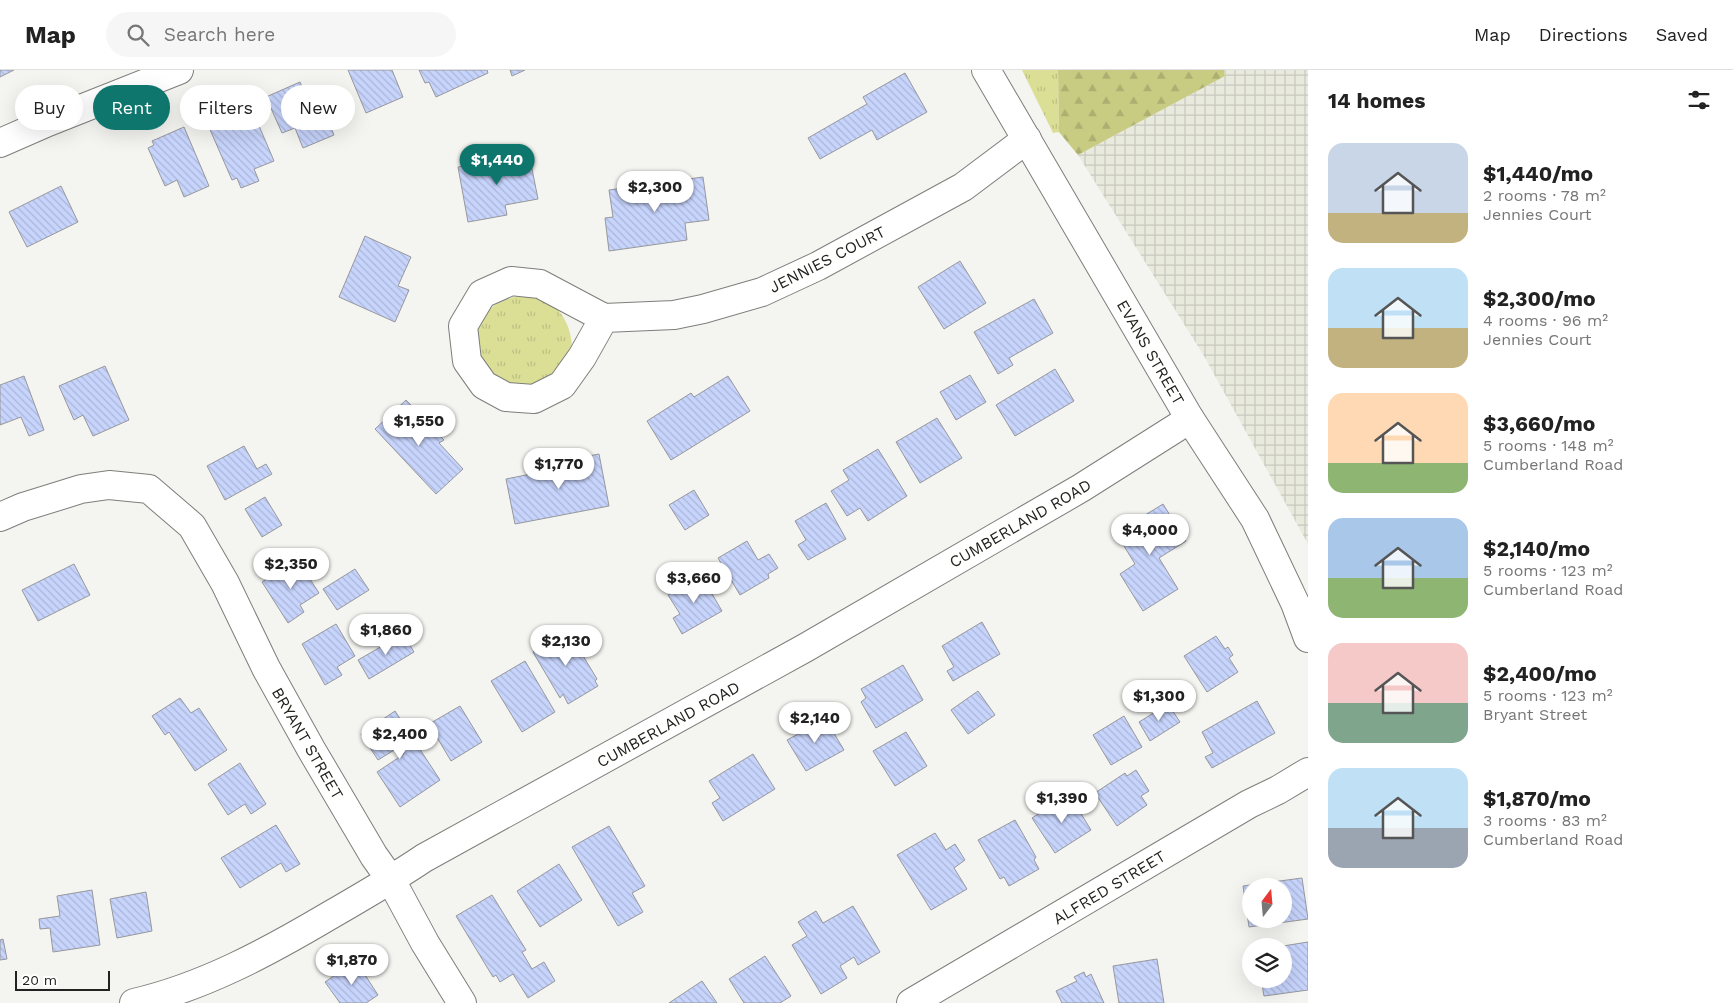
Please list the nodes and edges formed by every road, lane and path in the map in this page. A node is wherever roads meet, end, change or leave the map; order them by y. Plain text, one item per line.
1 (179, 70) edge
2 (986, 70) edge
3 (1027, 139) junction
4 (0, 143) edge
5 (604, 318) junction
6 (1190, 419) junction
7 (0, 517) edge
8 (1308, 638) edge
9 (1308, 772) edge
10 (391, 880) junction
11 (134, 1003) edge
12 (462, 1003) edge
13 (911, 1003) edge

1 - 4 street
2 - 3 street, EVANS STREET
3 - 5 street, JENNIES COURT
3 - 6 street, EVANS STREET
5 - 5 street
6 - 8 street, EVANS STREET
6 - 10 street, CUMBERLAND ROAD
7 - 10 street, BRYANT STREET
9 - 13 street, ALFRED STREET
10 - 11 street, CUMBERLAND ROAD
10 - 12 street, BRYANT STREET

